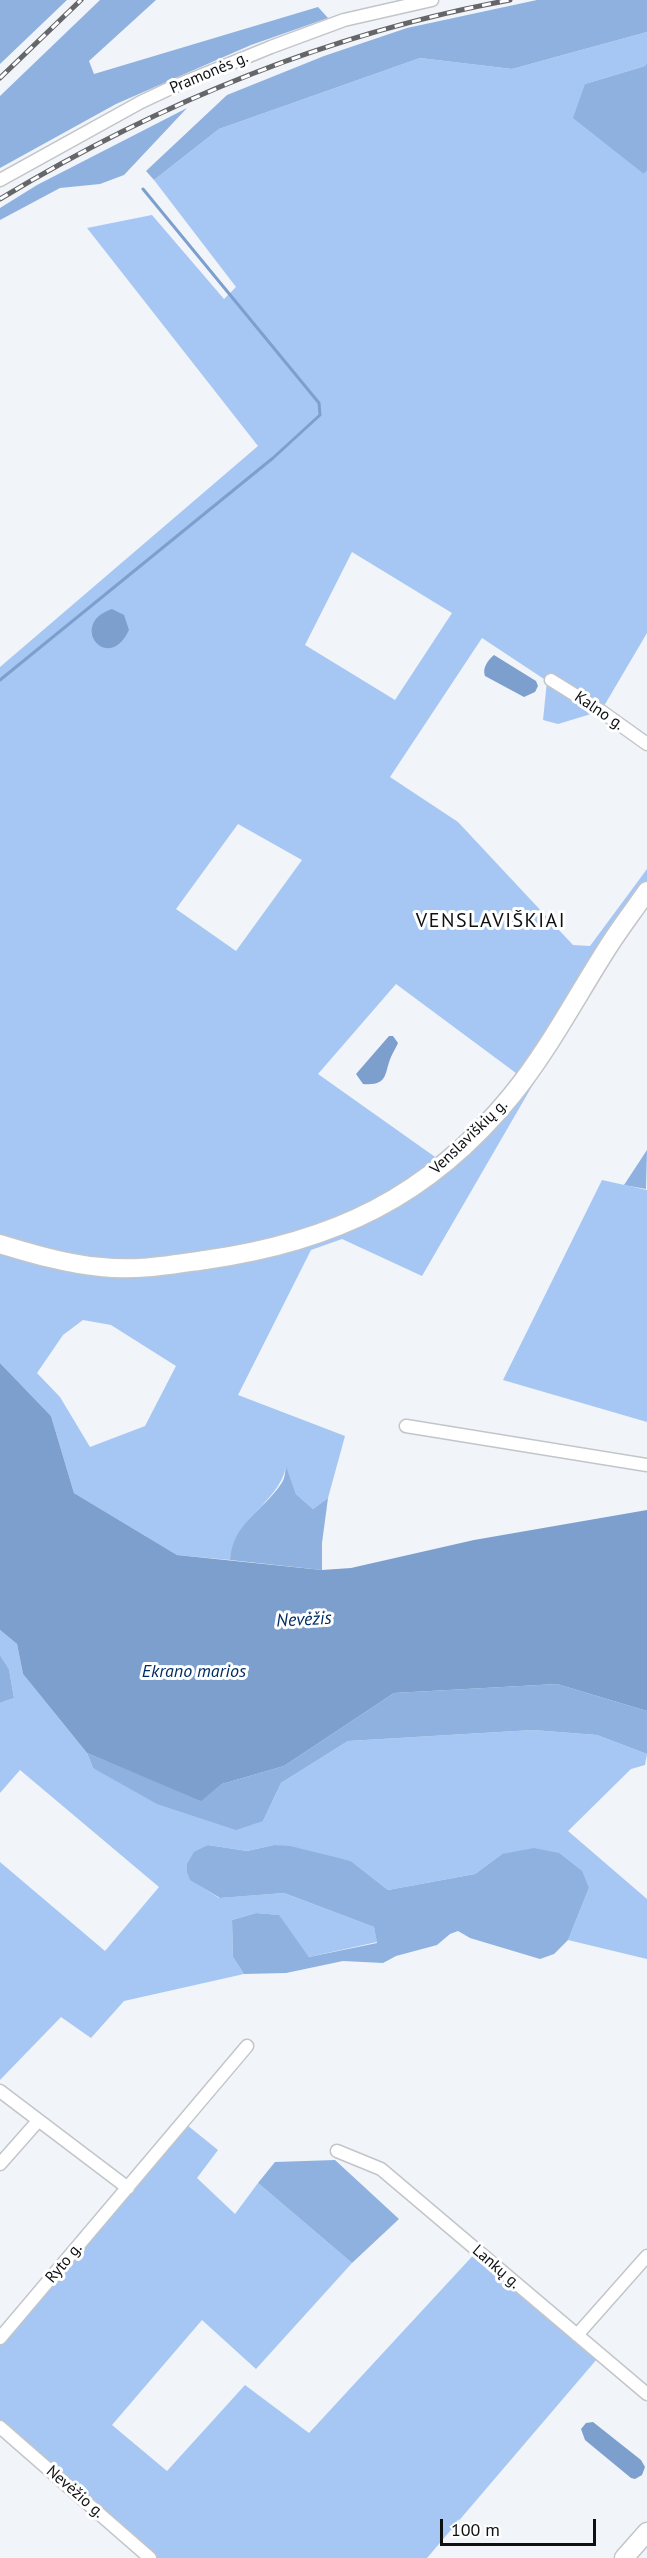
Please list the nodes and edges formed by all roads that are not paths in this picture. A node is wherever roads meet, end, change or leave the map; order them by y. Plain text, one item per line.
1 (432, 0) edge
2 (0, 180) edge
3 (551, 680) dead end
4 (647, 744) edge
5 (647, 891) edge
6 (0, 1244) edge
7 (406, 1426) dead end
8 (647, 1465) edge
9 (247, 2046) dead end
10 (0, 2091) edge
11 (38, 2121) junction
12 (337, 2151) dead end
13 (0, 2164) edge
14 (128, 2188) junction
15 (647, 2256) edge
16 (577, 2335) junction
17 (0, 2338) edge
18 (647, 2394) edge
19 (0, 2427) edge
20 (647, 2532) edge
21 (150, 2558) edge
22 (624, 2558) edge

1 - 2 street, Pramonės g.
3 - 4 street, Kalno g.
5 - 6 main road, Venslaviškių g.
7 - 8 street
9 - 14 street, Ryto g.
10 - 11 street
11 - 13 street
11 - 14 street
12 - 16 street, Lankų g.
14 - 17 street, Ryto g.
15 - 16 street
16 - 18 street, Lankų g.
19 - 21 street, Nevėžio g.
20 - 22 main road

